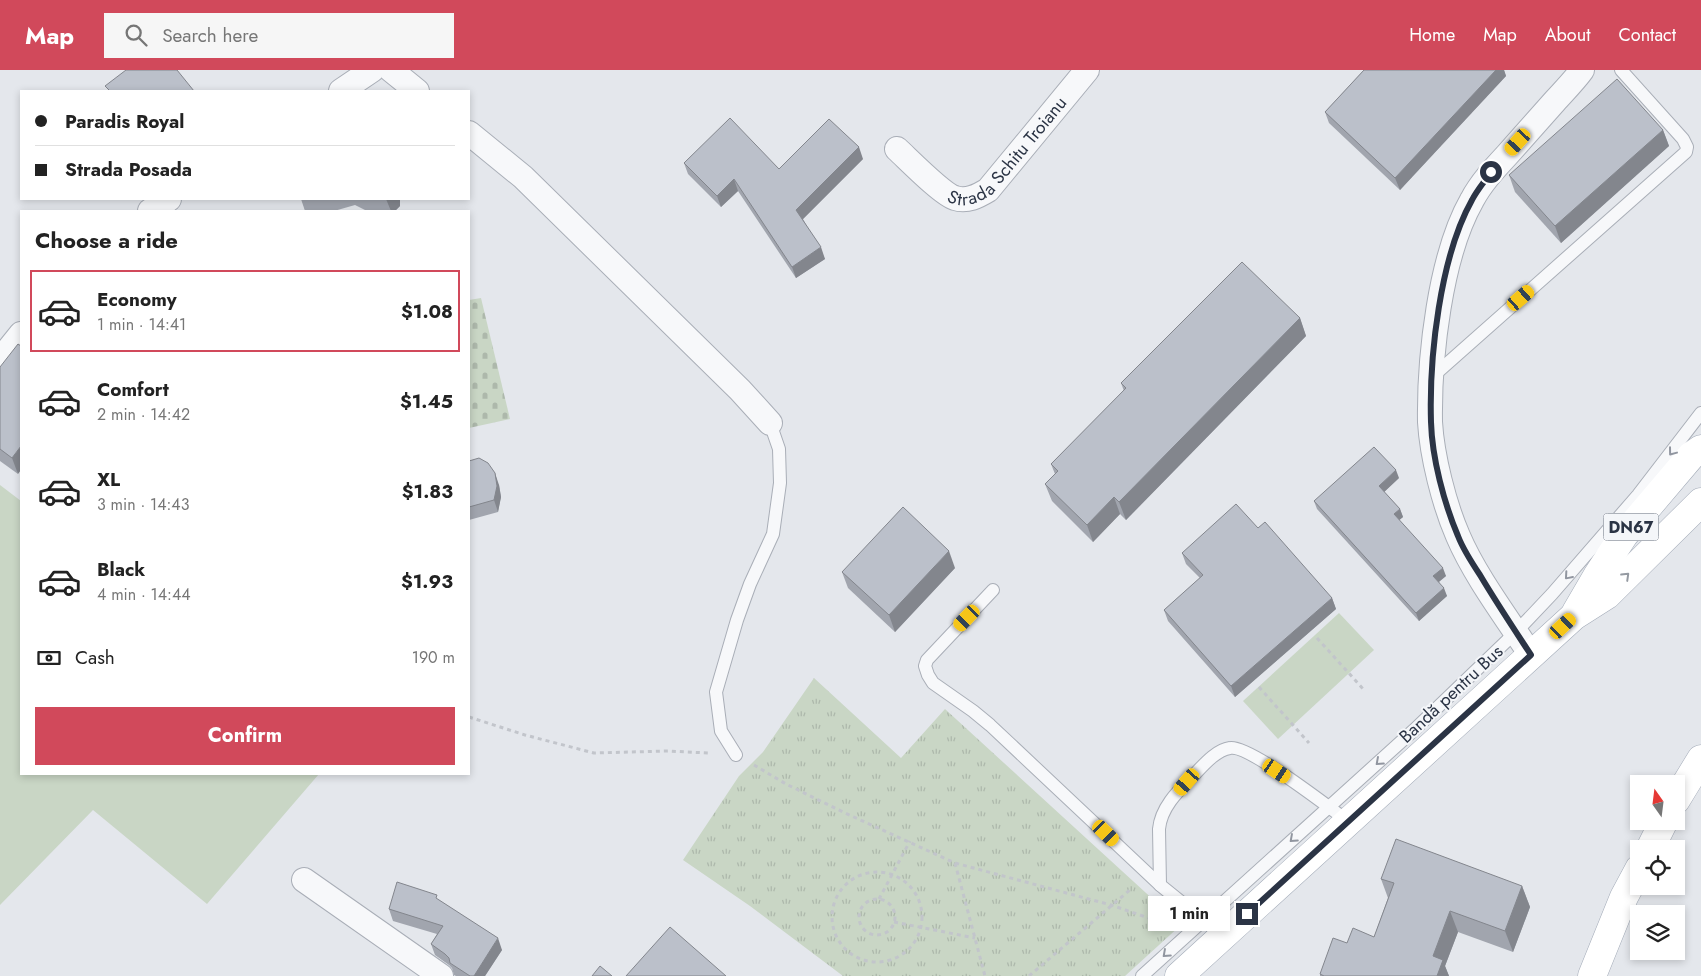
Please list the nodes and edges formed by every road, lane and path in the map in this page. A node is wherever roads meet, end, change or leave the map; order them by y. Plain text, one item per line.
1 (372, 70) edge
2 (391, 70) edge
3 (1087, 70) edge
4 (1582, 70) edge
5 (1621, 70) edge
6 (342, 90) edge
7 (417, 90) edge
8 (470, 134) edge
9 (897, 149) dead end
10 (167, 200) edge
11 (152, 210) edge
12 (20, 335) edge
13 (0, 360) edge
14 (1432, 377) junction
15 (1701, 413) edge
16 (770, 423) joint
17 (1701, 449) edge
18 (1701, 502) edge
19 (994, 590) dead end
20 (1574, 616) junction
21 (1516, 632) junction
22 (1316, 638) dead end
23 (1531, 655) junction
24 (1259, 687) dead end
25 (1365, 690) dead end
26 (470, 717) edge
27 (1309, 743) dead end
28 (736, 755) junction
29 (1701, 759) edge
30 (1685, 785) edge
31 (1339, 814) junction
32 (910, 841) junction
33 (955, 863) junction
34 (891, 874) junction
35 (1149, 874) junction
36 (304, 880) dead end
37 (1160, 885) junction
38 (1630, 886) edge
39 (879, 899) junction
40 (1111, 905) junction
41 (894, 922) junction
42 (1167, 924) dead end
43 (922, 926) junction
44 (1214, 928) junction
45 (975, 938) junction
46 (442, 976) edge
47 (985, 976) edge
48 (1029, 976) edge
49 (1142, 976) edge
50 (1180, 976) edge
51 (1592, 976) edge

1 - 6 street
2 - 7 street
3 - 9 street, Strada Schitu Troianu
4 - 14 street
5 - 14 lane
8 - 16 street
10 - 11 street
12 - 13 street
14 - 21 street
15 -> 21 lane, Bandă pentru Bus
16 - 28 lane
17 - 20 main road, DN67
20 -> 18 main road, DN67
19 - 35 lane
20 - 23 main road, DN67
21 - 23 street
21 -> 31 lane, Bandă pentru Bus
22 - 25 path
23 - 31 main road, DN67
24 - 27 path
26 - 28 path
28 - 32 path
29 - 30 main road
31 - 37 lane
31 - 44 main road, DN67
32 - 33 path
32 - 34 path
33 - 40 path
33 - 45 path
34 - 39 path
34 - 43 path
34 - 43 path
35 - 37 lane
35 - 40 path
36 - 46 street
37 - 44 lane
38 - 51 main road
39 - 41 path
39 - 41 path
40 - 42 path
40 - 48 path
41 - 43 path
43 - 45 path
44 -> 49 lane
44 - 50 main road, DN67
45 - 47 path

